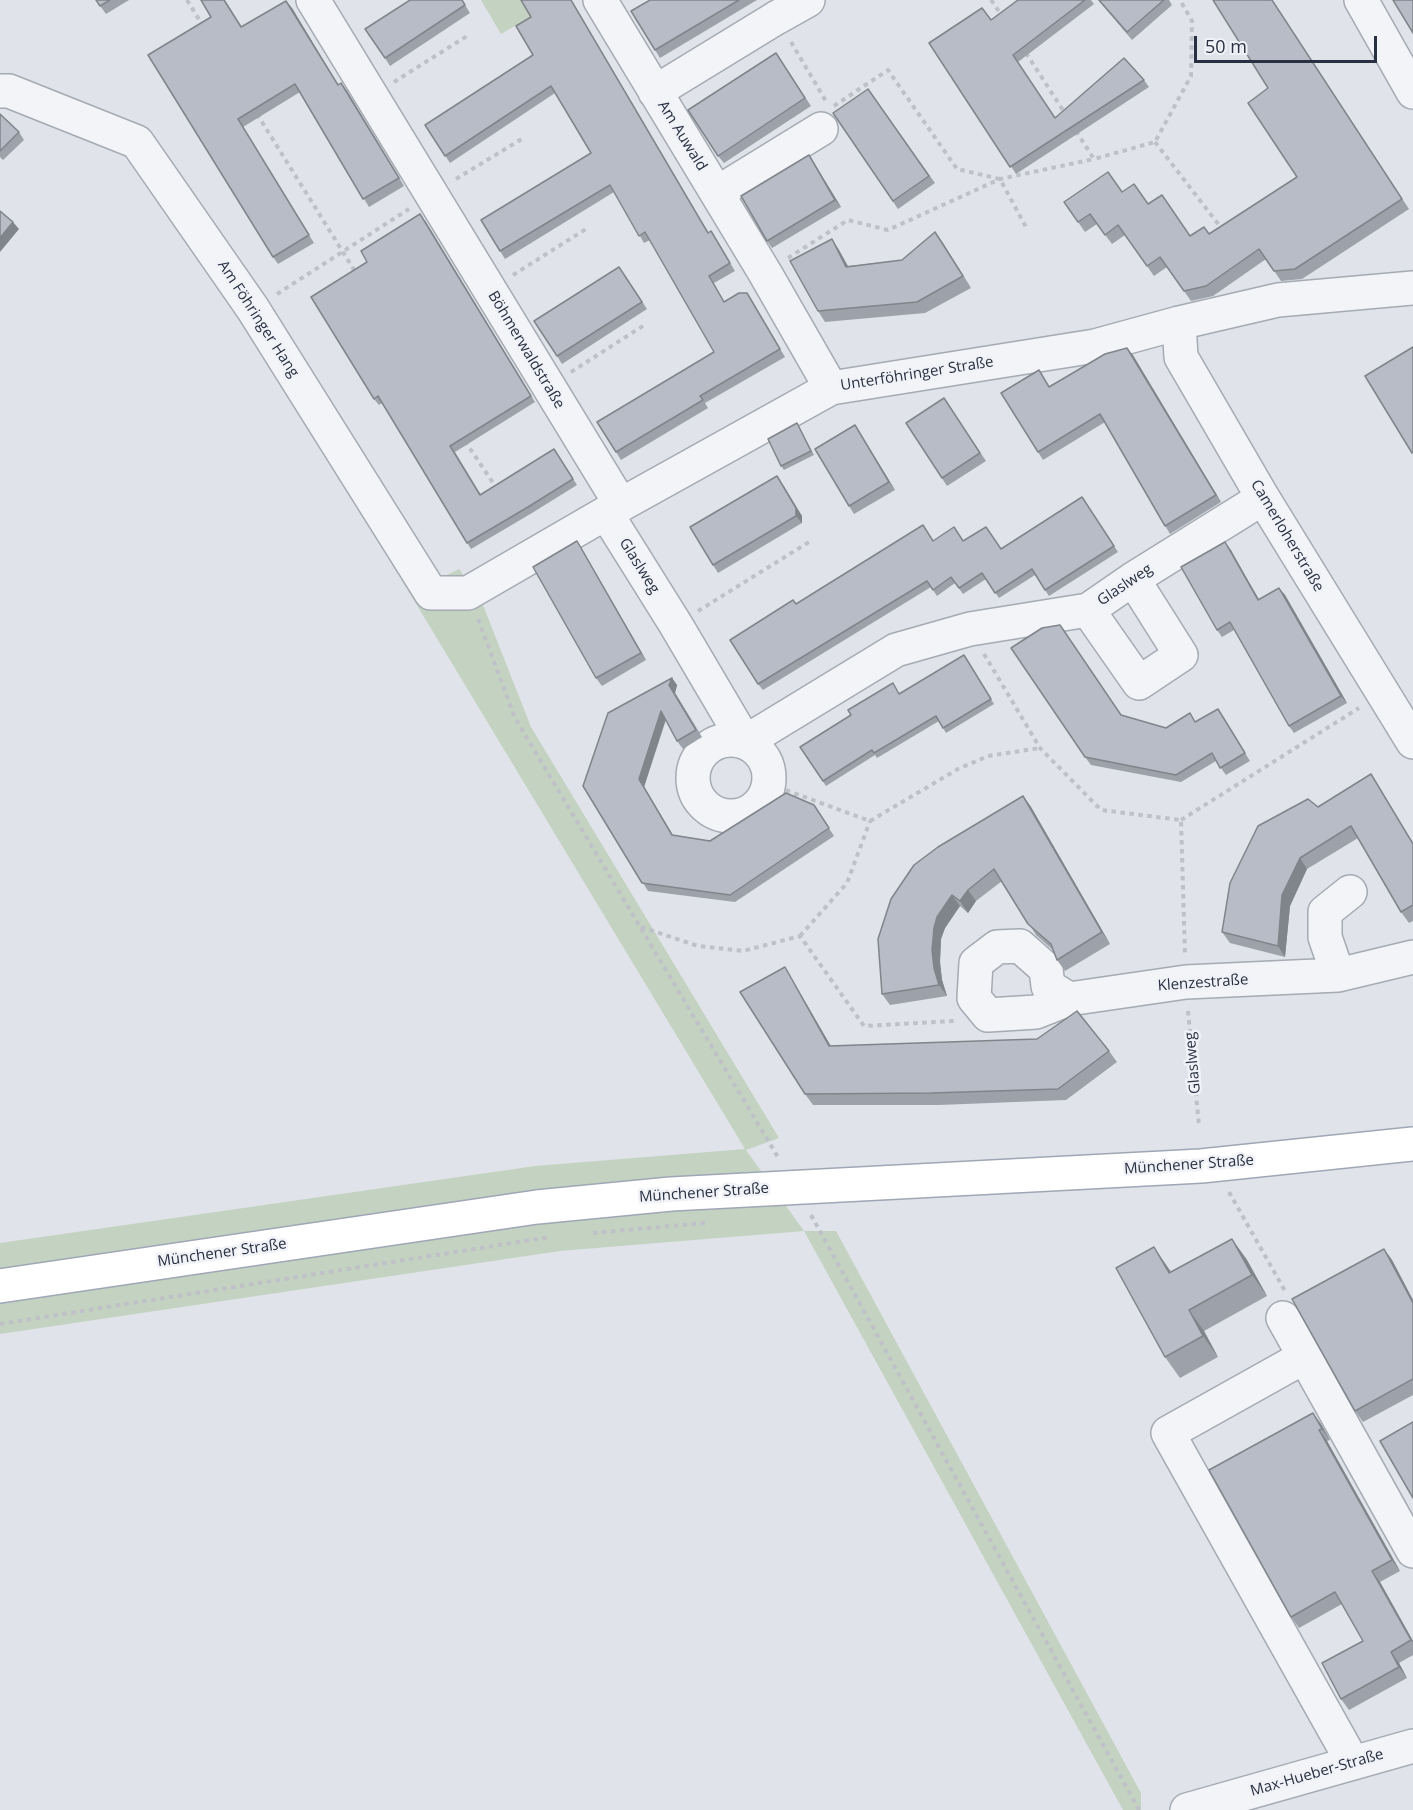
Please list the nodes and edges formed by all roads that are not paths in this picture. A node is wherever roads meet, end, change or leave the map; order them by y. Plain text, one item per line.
1 (313, 0) edge
2 (600, 0) edge
3 (808, 0) edge
4 (1362, 0) edge
5 (0, 91) edge
6 (655, 92) junction
7 (1413, 92) edge
8 (821, 129) dead end
9 (717, 193) junction
10 (1413, 288) edge
11 (1179, 323) junction
12 (831, 388) junction
13 (1263, 498) junction
14 (613, 509) junction
15 (1133, 579) junction
16 (468, 593) joint
17 (1088, 610) junction
18 (745, 742) junction
19 (1413, 742) edge
20 (1350, 892) dead end
21 (1413, 957) edge
22 (1338, 975) junction
23 (1069, 999) junction
24 (1413, 1144) edge
25 (0, 1286) edge
26 (1282, 1318) road end
27 (1304, 1357) junction
28 (1413, 1551) edge
29 (1413, 1746) edge
30 (1353, 1763) junction
31 (1187, 1810) edge

1 - 14 street, Böhmerwaldstraße
2 - 6 street, Am Auwald
3 - 6 street
4 - 7 street
5 - 16 street, Am Föhringer Hang
6 - 9 street, Am Auwald
8 - 9 street
9 - 12 street, Am Auwald
10 - 11 street, Unterföhringer Straße
11 - 12 street, Unterföhringer Straße
11 - 13 street, Camerloherstraße
12 - 14 street, Unterföhringer Straße
13 - 15 street, Glaslweg
13 - 19 street, Camerloherstraße
14 - 16 street, Unterföhringer Straße
14 - 18 street, Glaslweg
15 - 17 street, Glaslweg
15 - 17 street
17 - 18 street, Glaslweg
18 - 18 street, Glaslweg
20 - 22 street
21 - 22 street, Klenzestraße
22 - 23 street, Klenzestraße
23 - 23 street, Klenzestraße
24 - 25 main road, Münchener Straße
26 - 27 street
27 - 28 street
27 - 30 street
29 - 30 street, Max-Hueber-Straße
30 - 31 street, Max-Hueber-Straße

